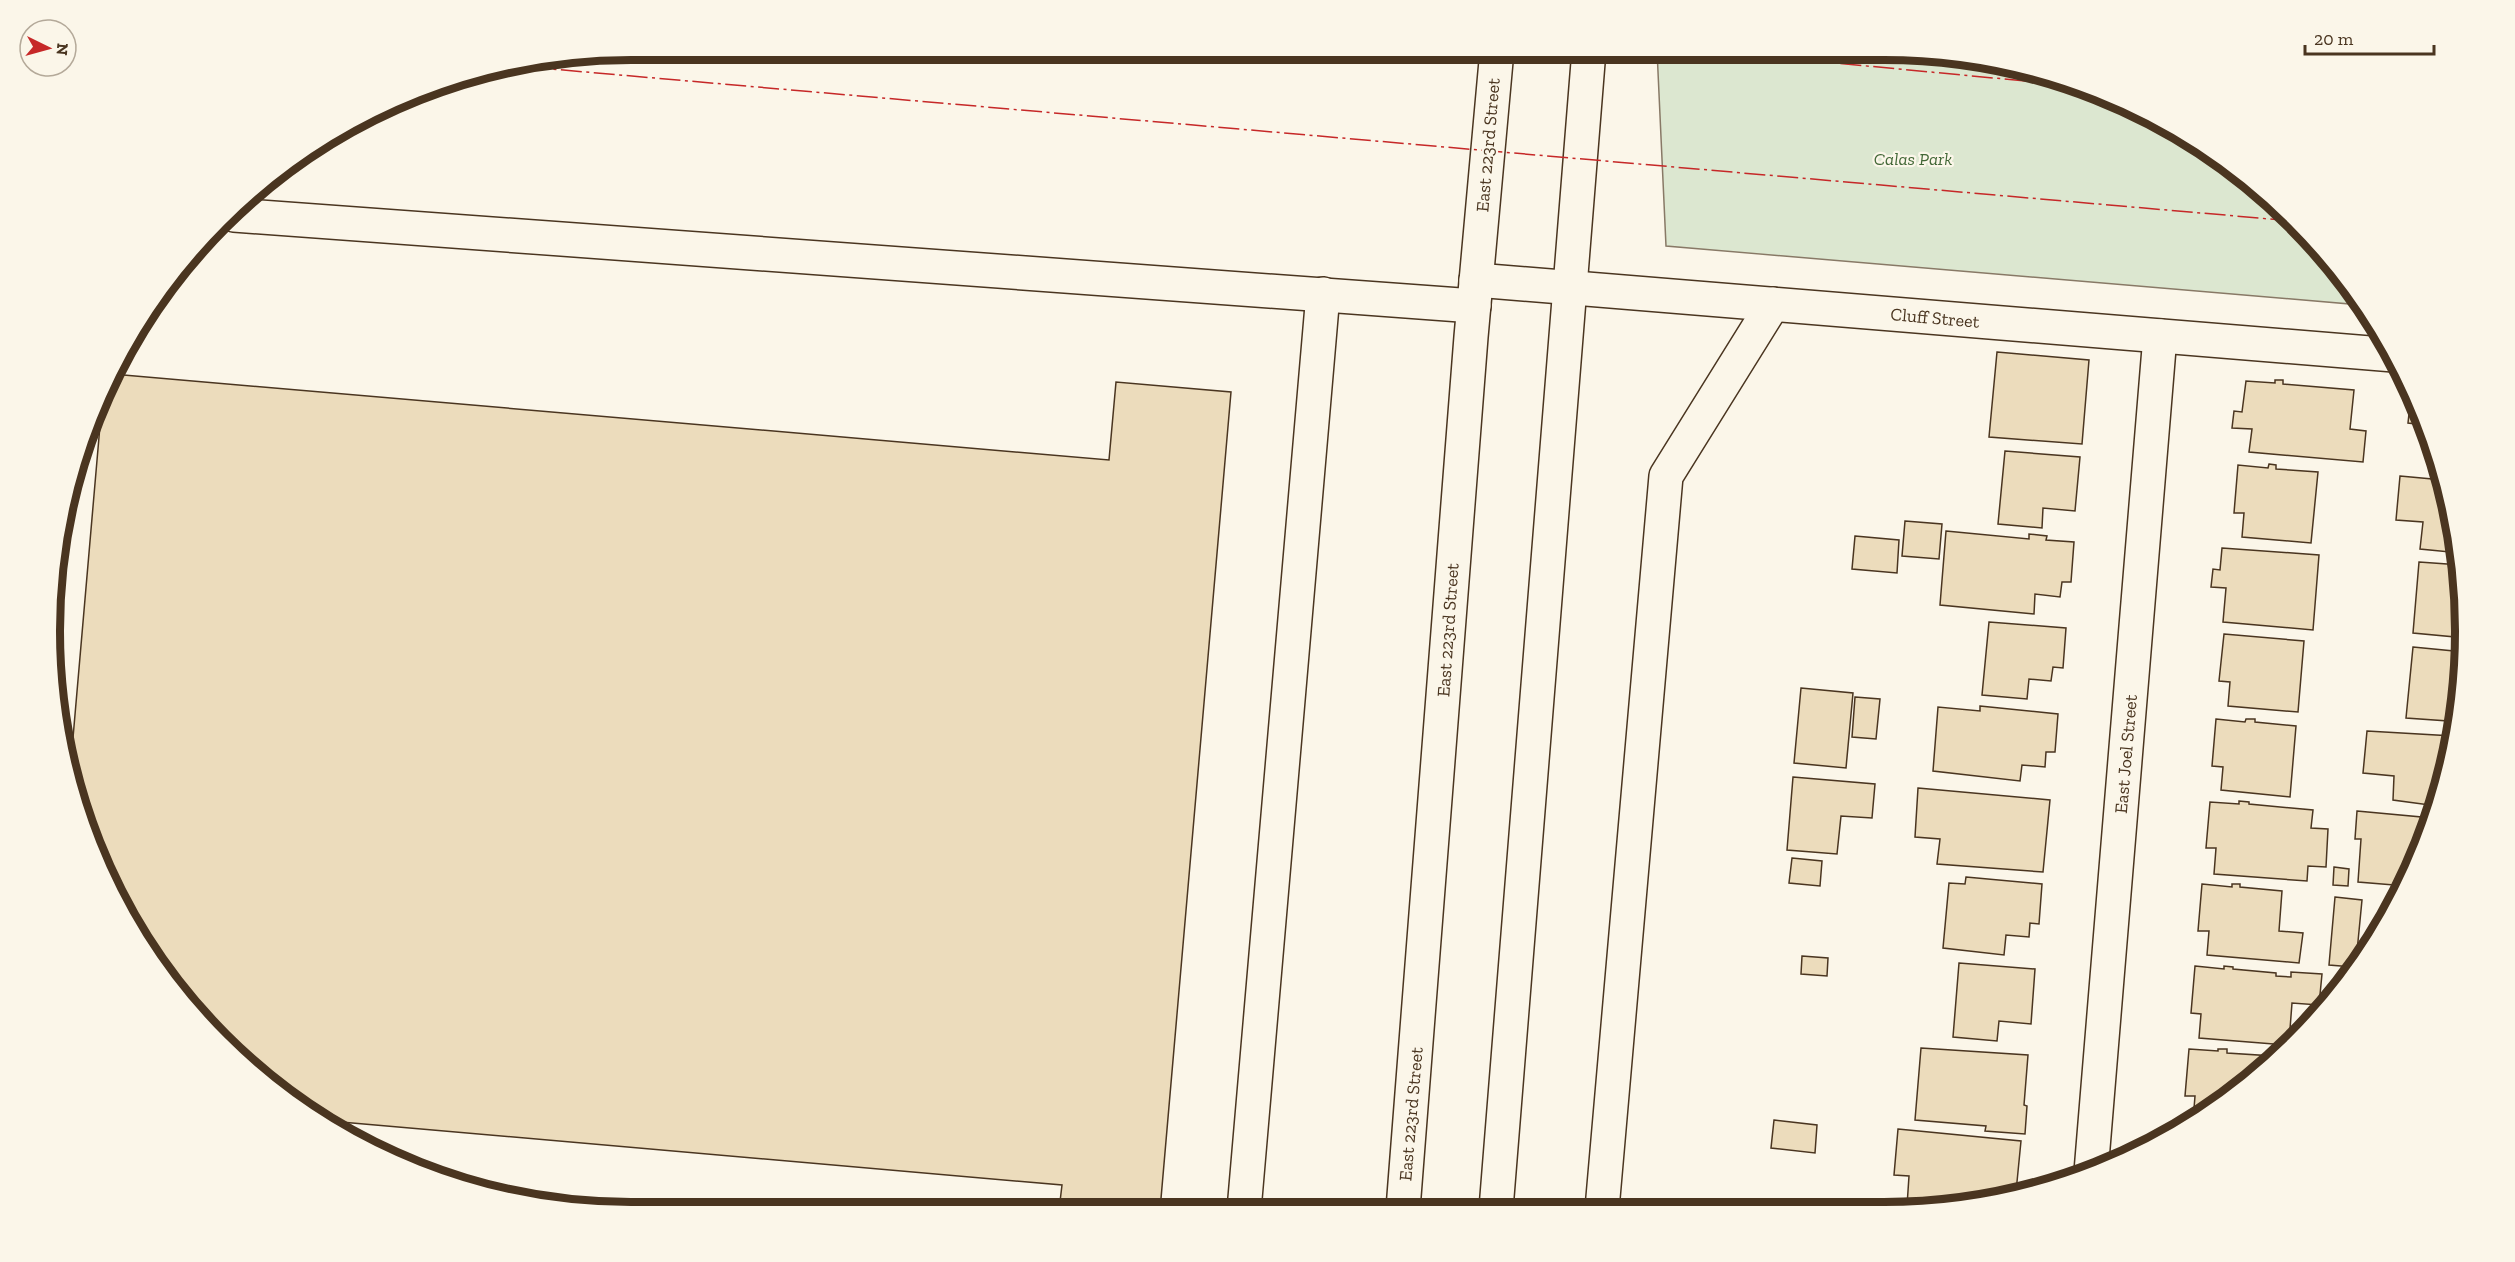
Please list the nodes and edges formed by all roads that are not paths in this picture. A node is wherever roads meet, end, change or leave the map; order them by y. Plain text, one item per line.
1 (1496, 60) edge
2 (1588, 60) edge
3 (240, 215) edge
4 (1569, 288) junction
5 (1475, 293) junction
6 (1323, 294) junction
7 (1773, 304) junction
8 (2160, 336) junction
9 (2383, 354) edge
10 (2092, 1163) edge
11 (1245, 1202) edge
12 (1404, 1202) edge
13 (1497, 1202) edge
14 (1603, 1202) edge

1 - 5 street, East 223rd Street
2 - 4 street
3 - 6 street, Cluff Street
4 - 5 street, Cluff Street
4 - 7 street, Cluff Street
4 - 13 street
5 - 6 street, Cluff Street
5 - 12 street, East 223rd Street
6 - 11 street
7 - 8 street, Cluff Street
7 - 14 street
8 - 9 street, Cluff Street
8 - 10 street, East Joel Street

